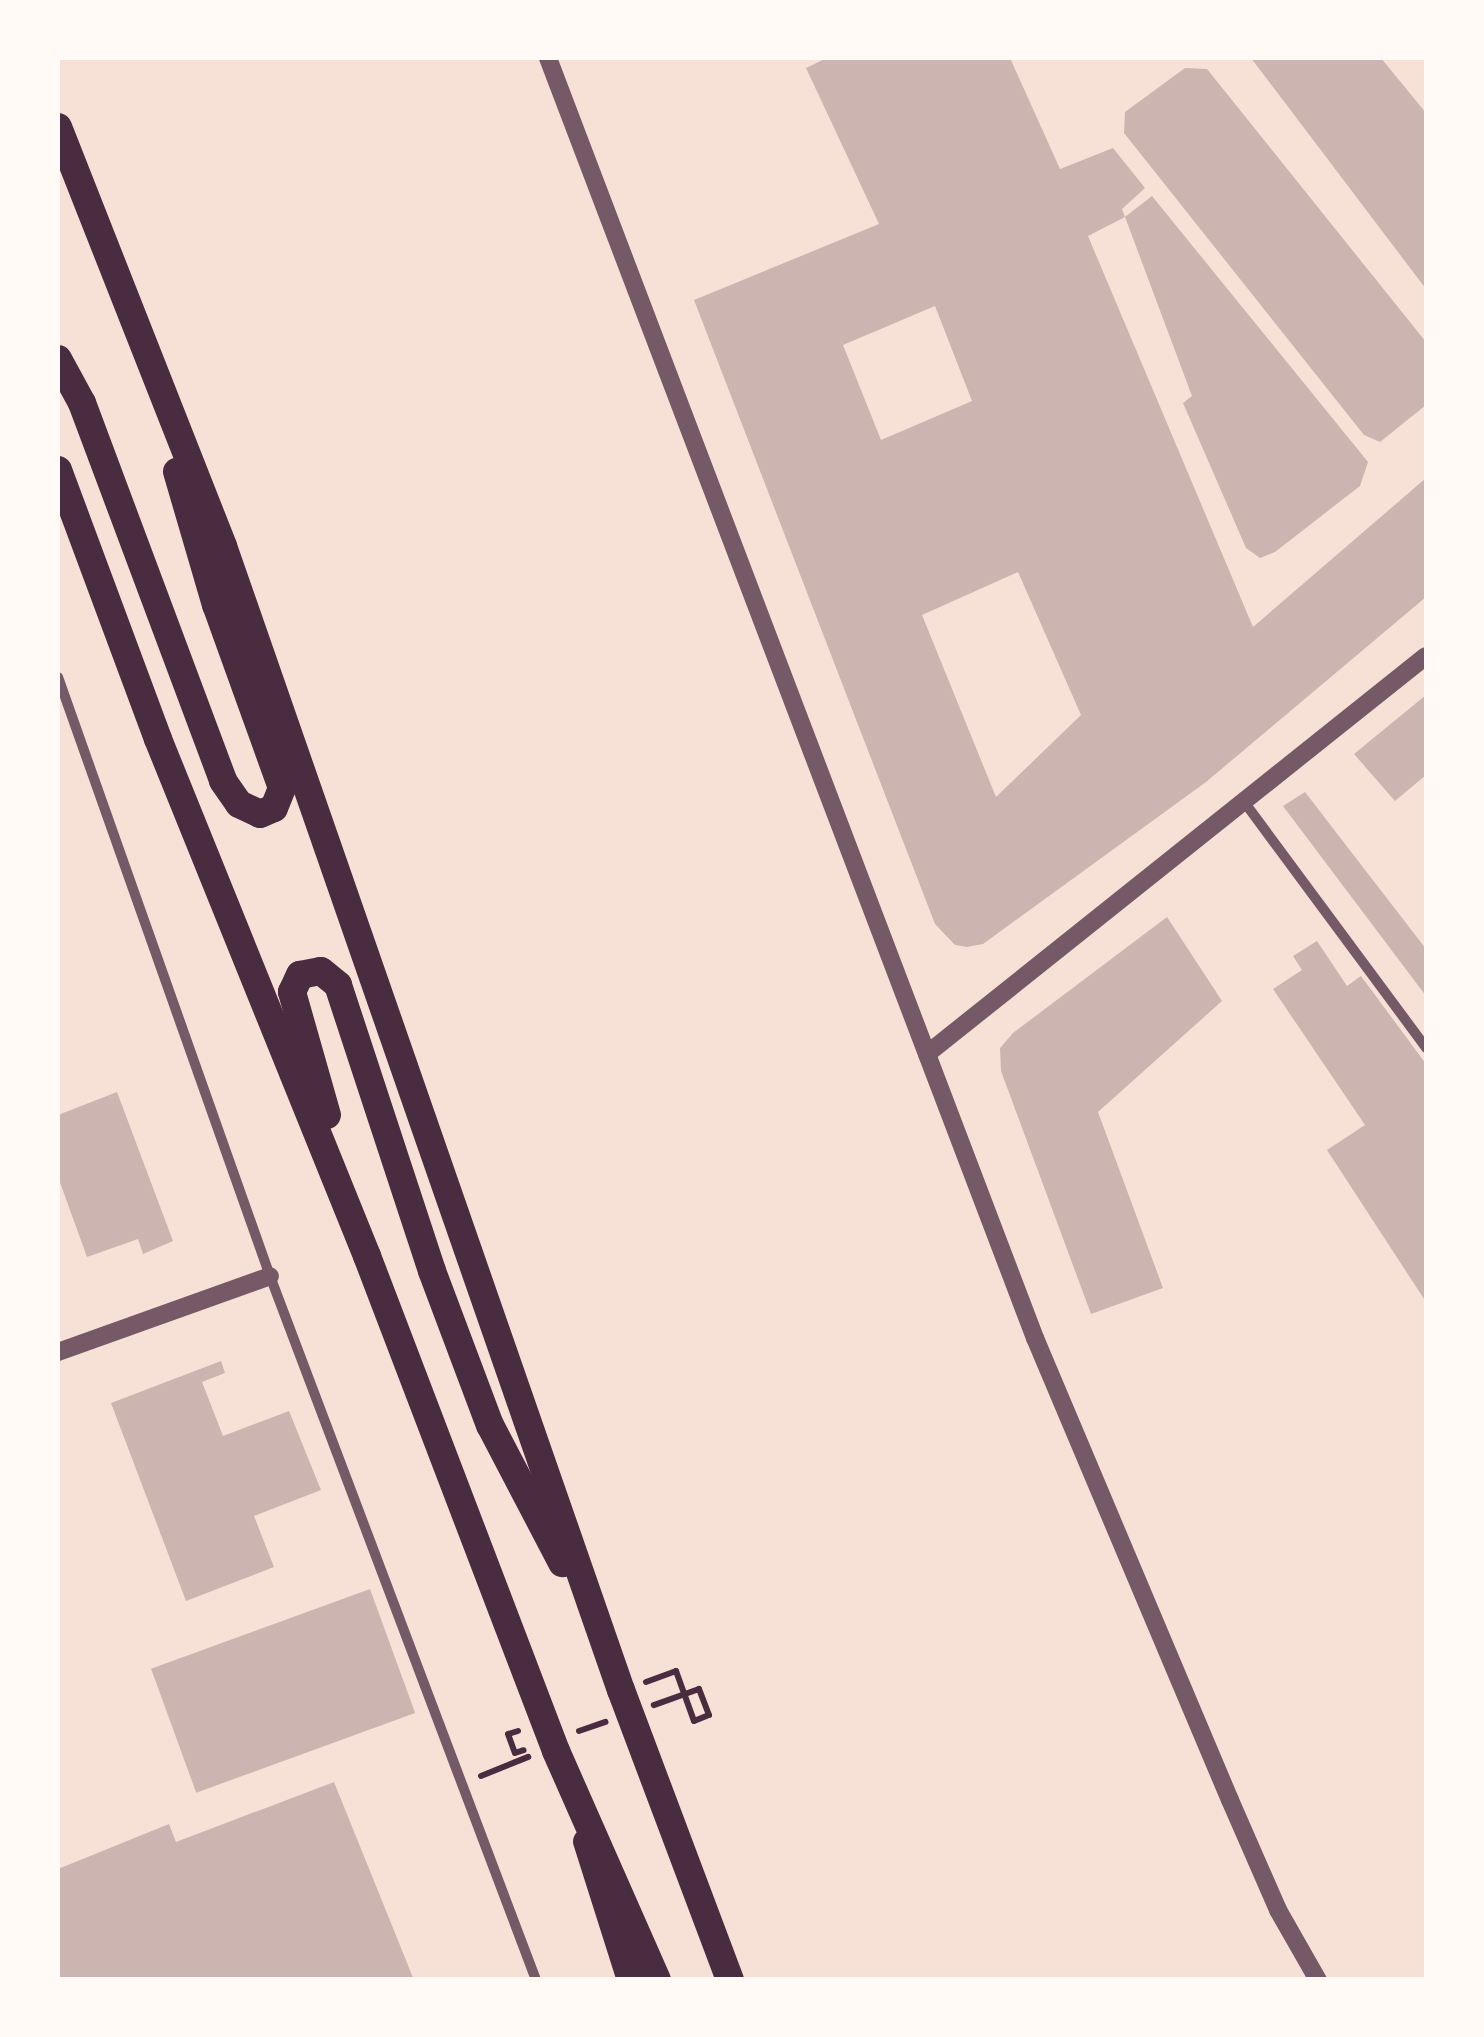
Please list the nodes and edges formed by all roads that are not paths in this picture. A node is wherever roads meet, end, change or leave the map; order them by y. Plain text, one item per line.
1 (548, 58) edge
2 (58, 128) edge
3 (121, 279) junction
4 (58, 359) edge
5 (58, 470) edge
6 (1426, 656) edge
7 (58, 676) edge
8 (1245, 803) junction
9 (1426, 1048) edge
10 (927, 1054) junction
11 (367, 1256) junction
12 (270, 1276) junction
13 (58, 1352) edge
14 (607, 1649) junction
15 (556, 1751) junction
16 (536, 1980) edge
17 (629, 1980) edge
18 (657, 1980) edge
19 (730, 1980) edge
20 (1318, 1980) edge

1 - 10 street
2 - 3 highway
3 - 4 highway
3 - 14 highway
5 - 11 highway
6 - 8 street
7 - 12 street
8 - 9 street
8 - 10 street
10 - 20 street
11 - 14 highway
11 - 15 highway
12 - 13 street
12 - 16 street
14 - 19 highway
15 - 17 main road
15 - 18 highway

